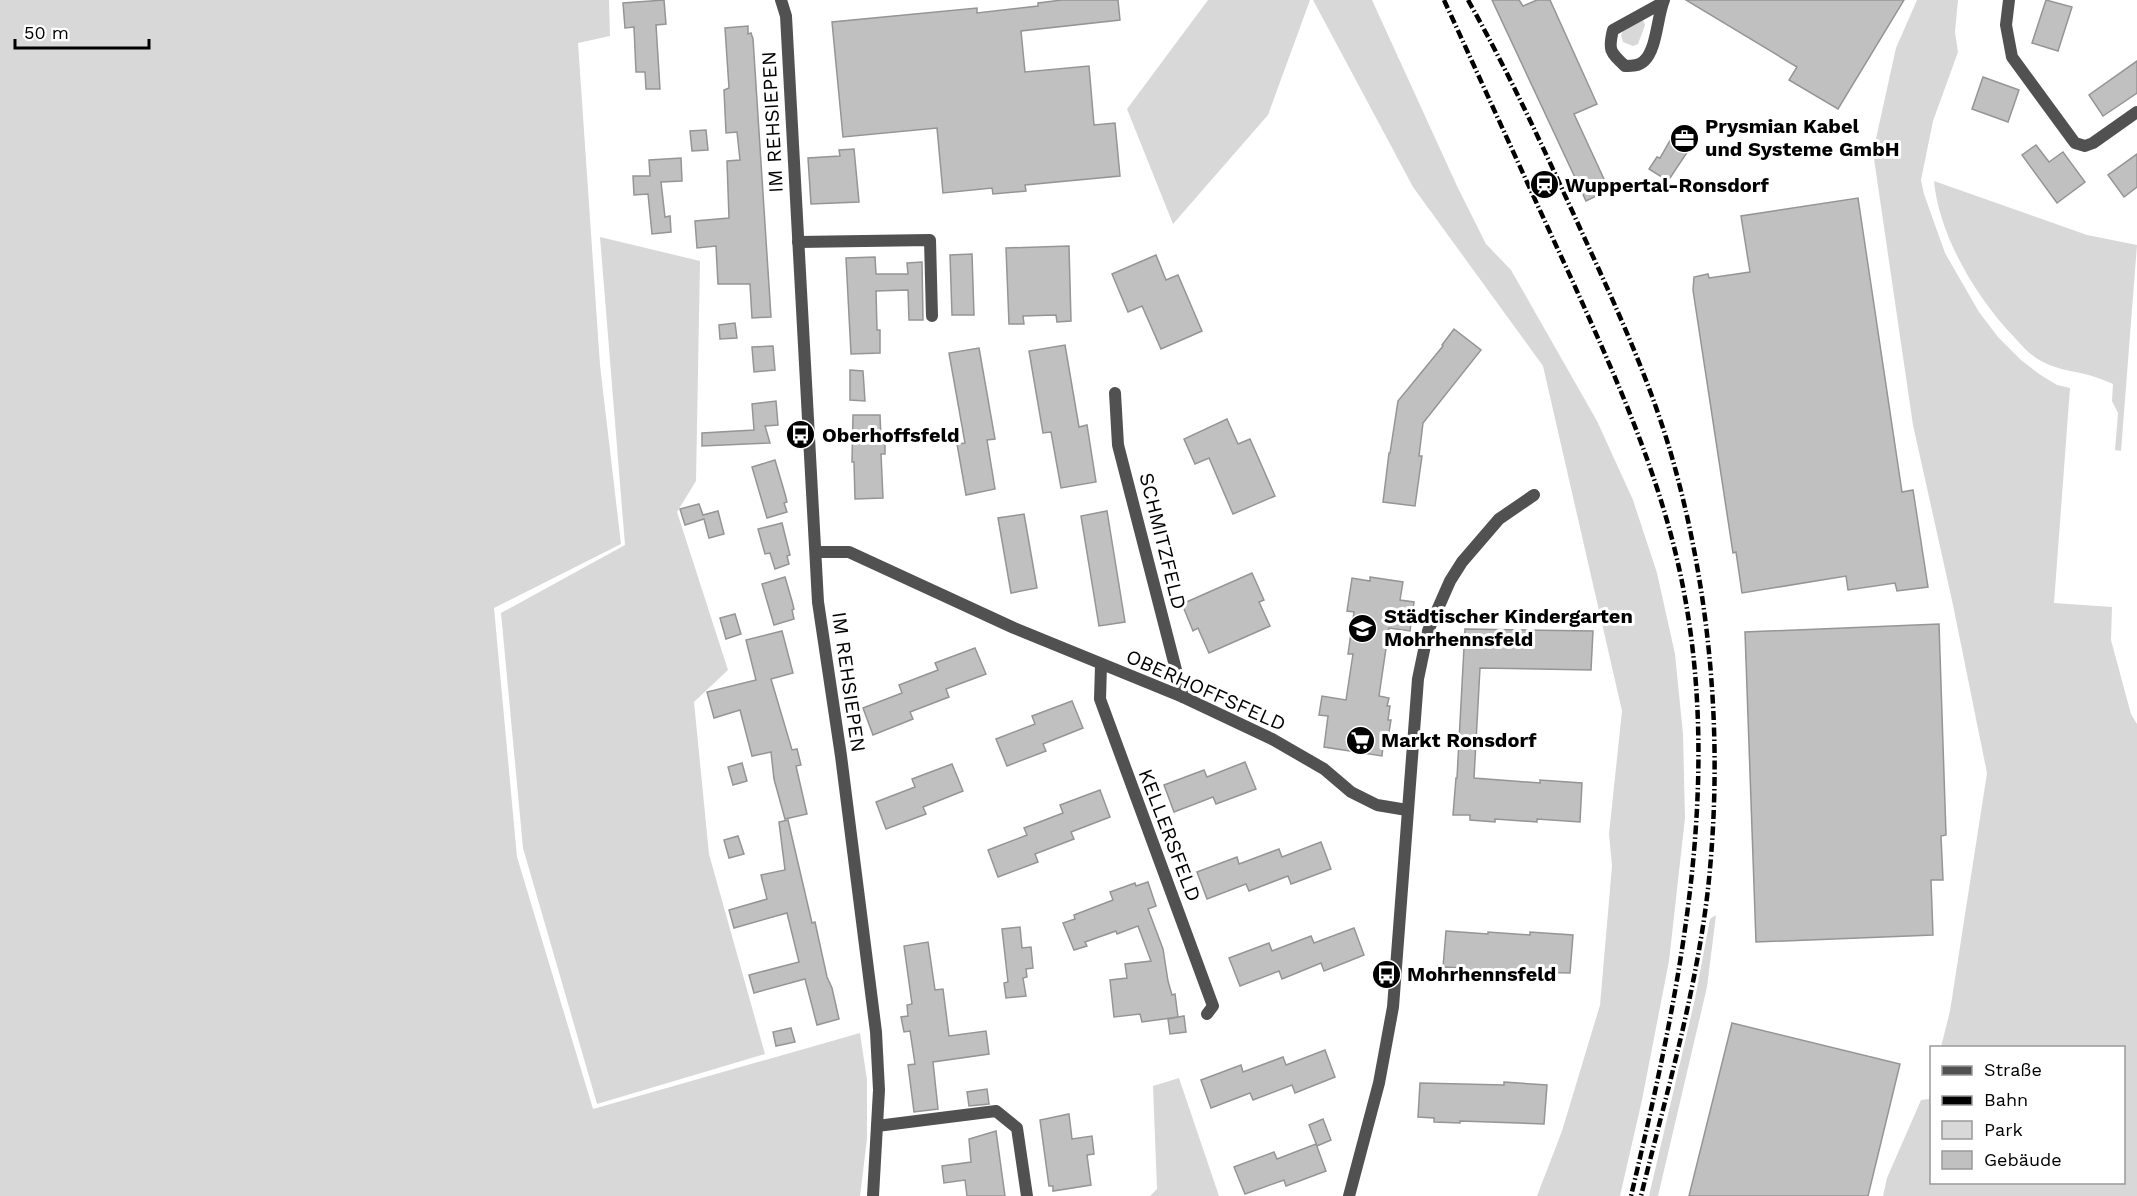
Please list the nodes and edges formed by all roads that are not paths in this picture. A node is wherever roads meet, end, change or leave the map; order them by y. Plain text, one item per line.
1 (781, 0) edge
2 (2009, 0) edge
3 (1663, 2) edge
4 (2137, 112) edge
5 (798, 242) junction
6 (932, 316) dead end
7 (1114, 393) dead end
8 (1534, 495) dead end
9 (816, 552) junction
10 (1101, 666) junction
11 (1183, 697) junction
12 (1407, 810) junction
13 (1207, 1014) dead end
14 (877, 1126) junction
15 (873, 1196) edge
16 (1027, 1196) edge
17 (1349, 1196) edge

1 - 5 street, IM REHSIEPEN
2 - 4 street
3 - 3 street
5 - 6 street
5 - 9 street, IM REHSIEPEN
7 - 11 street, SCHMITZFELD
8 - 12 street
9 - 10 street, OBERHOFFSFELD
9 - 14 street, IM REHSIEPEN
10 - 11 street, OBERHOFFSFELD
10 - 13 street, KELLERSFELD
11 - 12 street, OBERHOFFSFELD
12 - 17 street
14 - 15 street, IM REHSIEPEN
14 - 16 street

